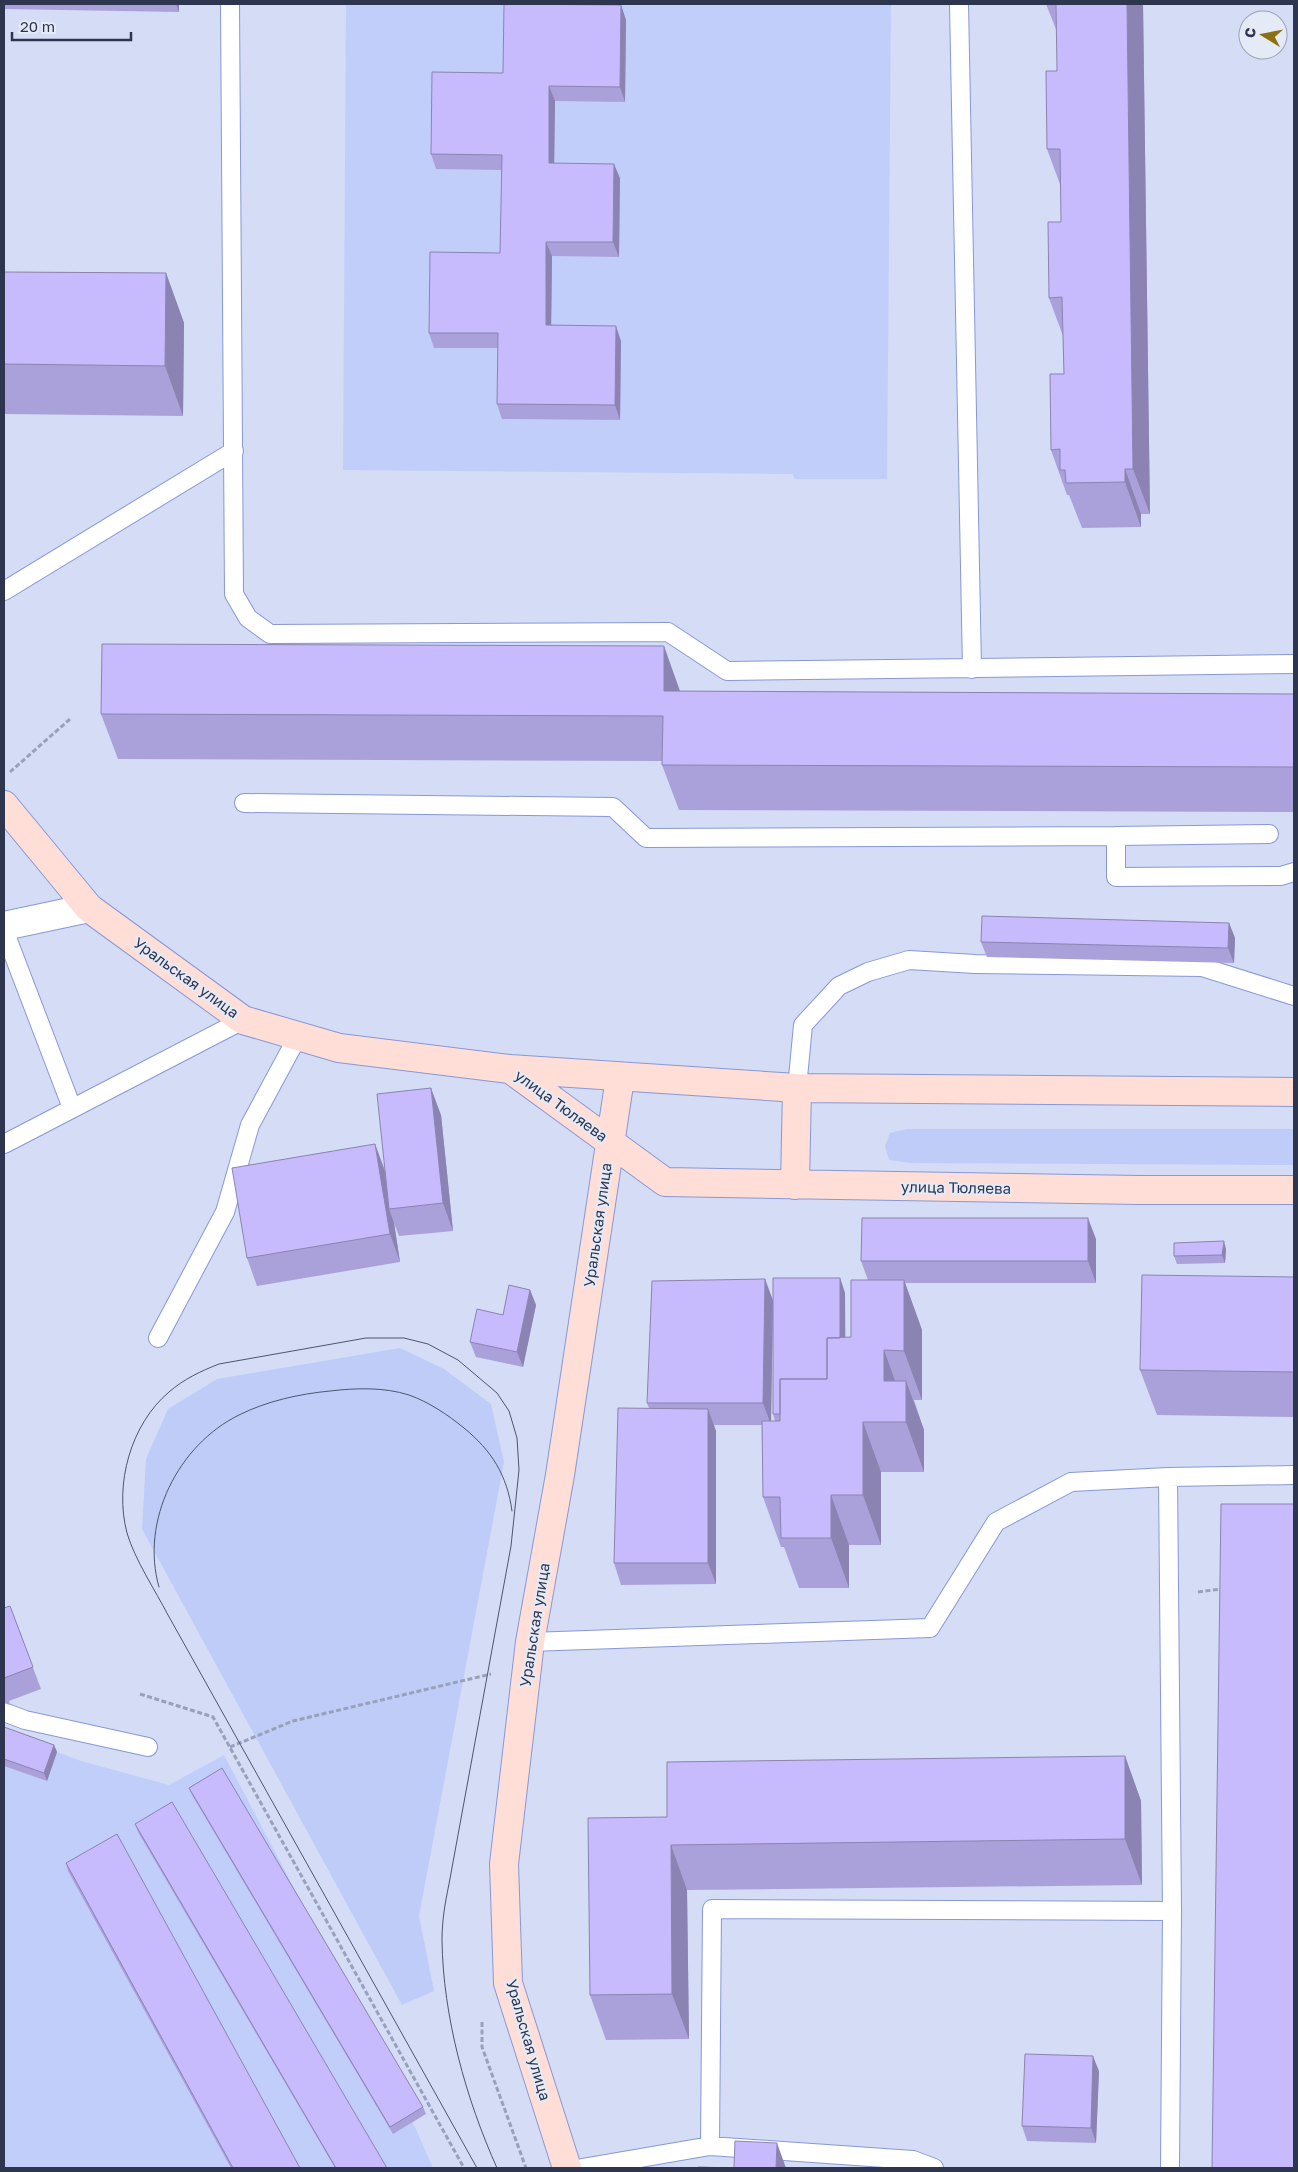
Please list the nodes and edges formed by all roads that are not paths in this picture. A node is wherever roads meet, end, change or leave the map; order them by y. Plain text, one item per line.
1 (230, 4) edge
2 (959, 4) edge
3 (234, 451) junction
4 (4, 591) edge
5 (1294, 664) edge
6 (972, 669) junction
7 (244, 803) dead end
8 (4, 805) edge
9 (1269, 834) dead end
10 (1116, 836) junction
11 (1294, 872) edge
12 (89, 908) junction
13 (4, 928) edge
14 (1294, 996) edge
15 (243, 1020) junction
16 (298, 1036) junction
17 (510, 1069) junction
18 (620, 1078) junction
19 (797, 1088) junction
20 (1294, 1092) edge
21 (72, 1108) junction
22 (610, 1142) junction
23 (4, 1144) edge
24 (794, 1185) junction
25 (1294, 1190) edge
26 (158, 1338) dead end
27 (1294, 1475) edge
28 (1168, 1477) junction
29 (530, 1642) junction
30 (4, 1712) edge
31 (148, 1747) dead end
32 (1172, 1912) junction
33 (710, 2146) junction
34 (567, 2168) edge
35 (582, 2168) edge
36 (934, 2168) edge
37 (1170, 2168) edge

1 - 3 lane
2 - 6 lane
3 - 4 lane
3 - 6 lane
5 - 6 lane
7 - 10 lane
8 - 12 main road, Уральская улица
9 - 10 lane
10 - 11 lane
12 - 13 street
12 - 15 main road, Уральская улица
13 - 21 lane
14 - 19 lane
15 - 16 main road, Уральская улица
15 - 21 lane
16 - 17 main road, Уральская улица
16 - 26 lane
17 - 18 main road, улица Тюляева
17 - 22 main road, улица Тюляева
18 - 19 main road, улица Тюляева
18 - 22 main road, Уральская улица
19 - 20 main road, улица Тюляева
19 - 24 main road
21 - 23 lane
22 - 24 main road, улица Тюляева
22 - 29 main road, Уральская улица
24 - 25 main road, улица Тюляева
27 - 28 lane
28 - 29 lane
28 - 32 lane
29 - 34 main road, Уральская улица
30 - 31 lane
32 - 33 lane
32 - 37 lane
33 - 35 lane
33 - 36 lane

